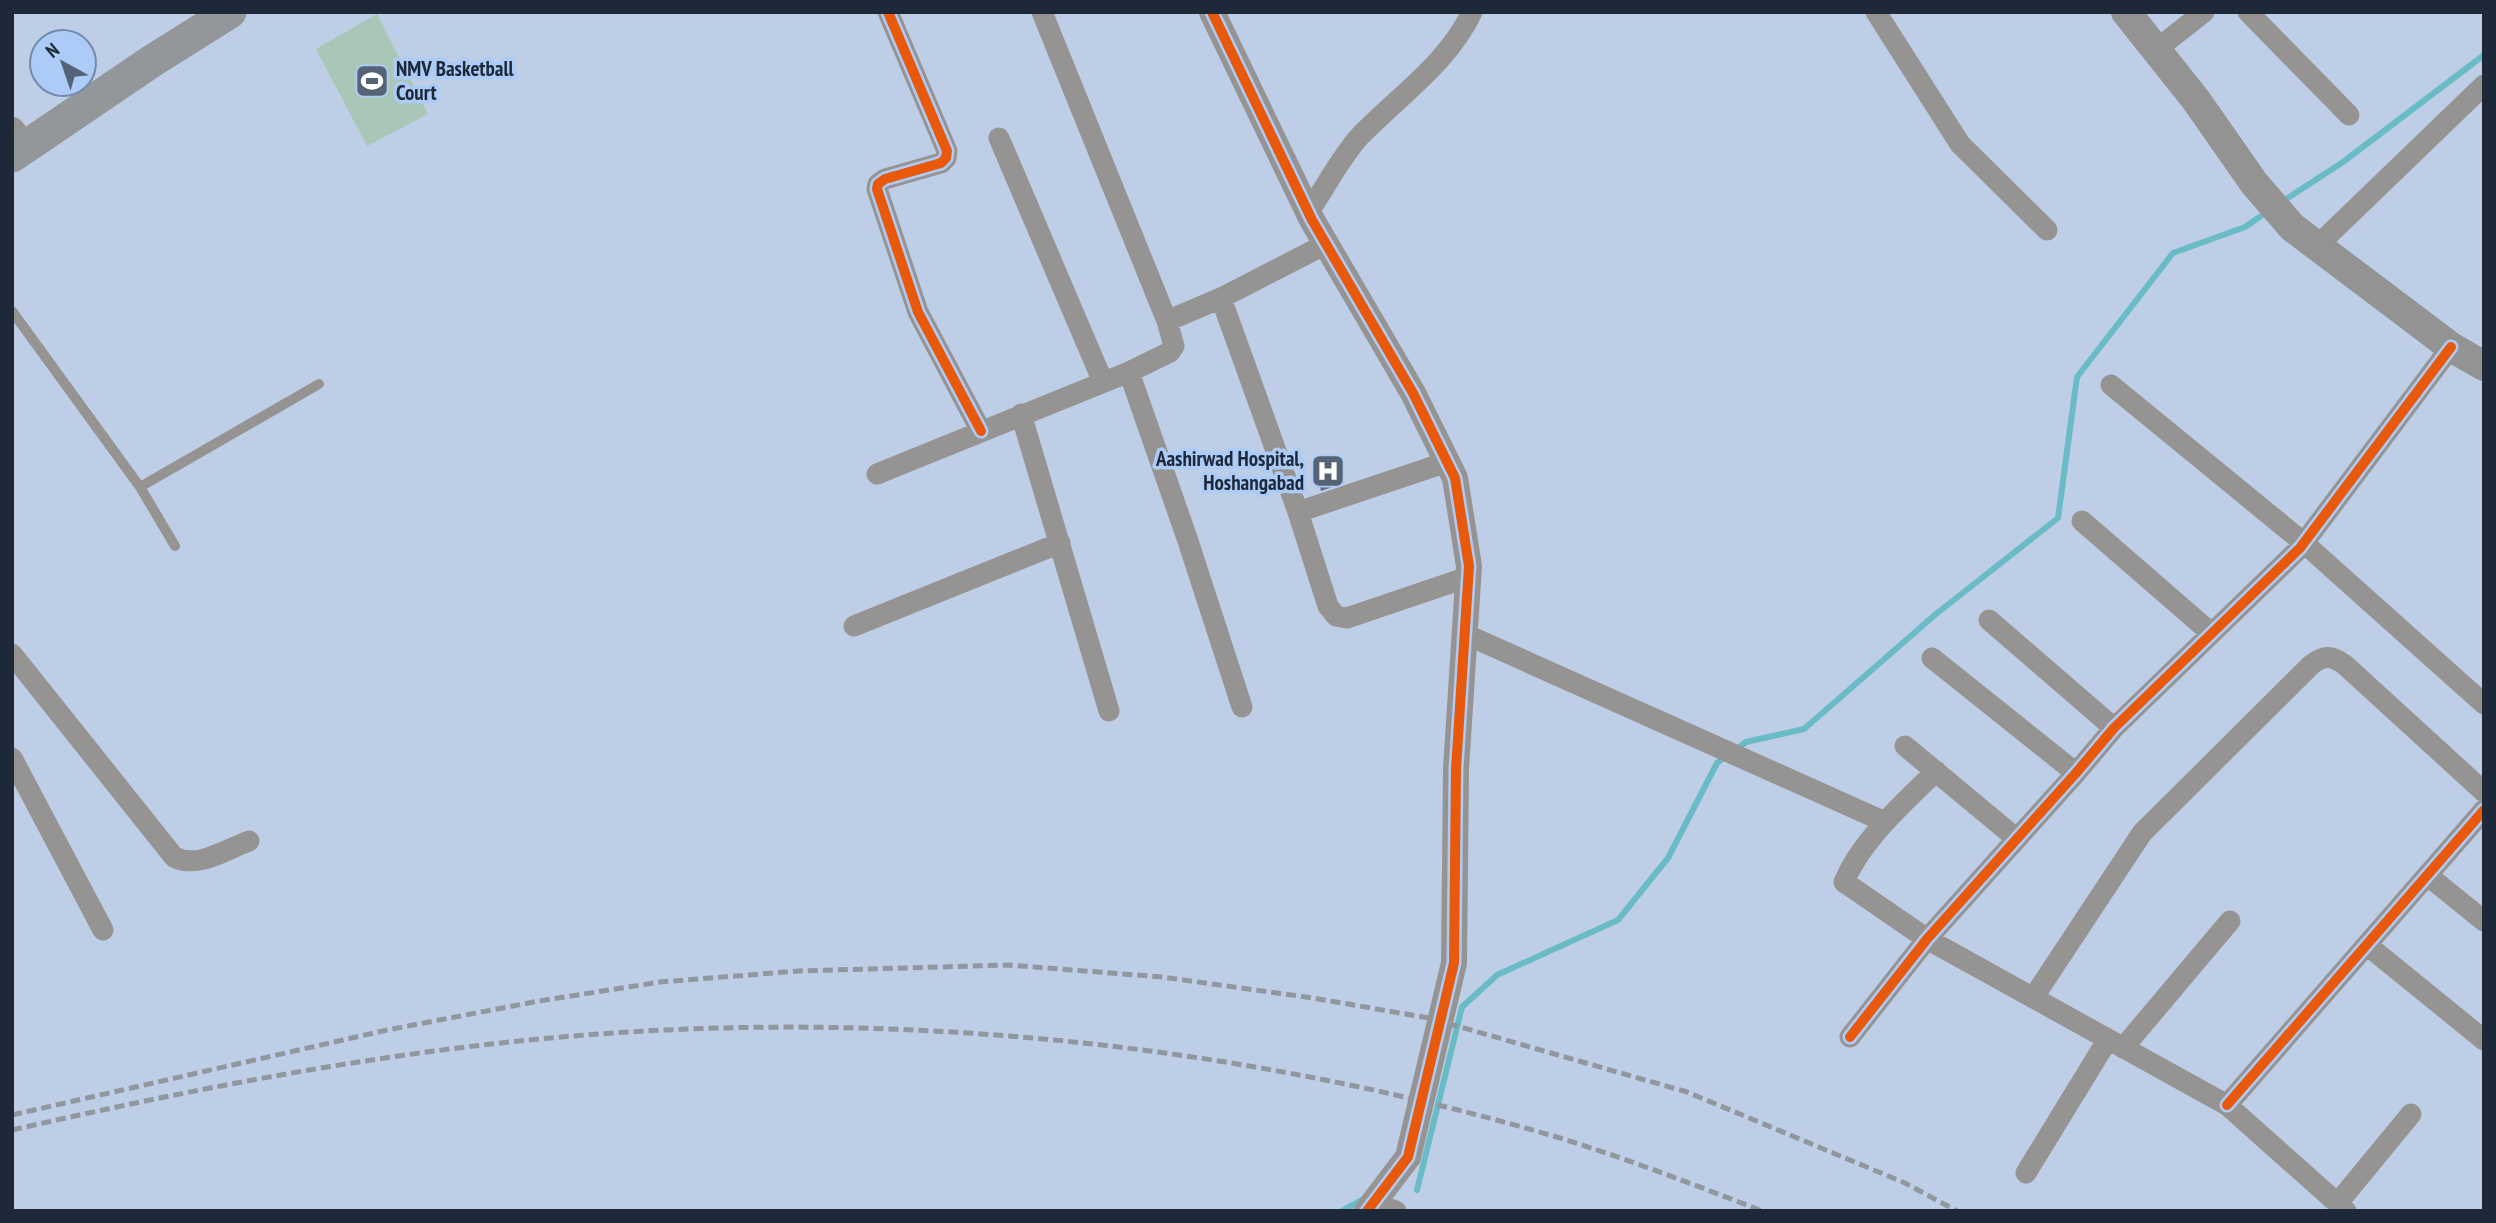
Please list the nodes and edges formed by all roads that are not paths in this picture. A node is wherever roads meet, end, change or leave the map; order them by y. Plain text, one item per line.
1 (230, 12) edge
2 (888, 12) edge
3 (1042, 12) edge
4 (1212, 12) edge
5 (1472, 12) edge
6 (1876, 12) edge
7 (2126, 12) edge
8 (2204, 12) edge
9 (2248, 12) edge
10 (2157, 49) junction
11 (2484, 85) edge
12 (2349, 115) dead end
13 (999, 138) dead end
14 (17, 144) edge
15 (1308, 213) junction
16 (2047, 230) dead end
17 (1326, 244) junction
18 (2316, 247) junction
19 (1221, 298) junction
20 (12, 311) edge
21 (1167, 321) junction
22 (2451, 347) junction
23 (2484, 366) edge
24 (1129, 372) junction
25 (1102, 382) junction
26 (319, 384) dead end
27 (2110, 385) dead end
28 (1021, 414) junction
29 (981, 431) junction
30 (1447, 462) junction
31 (877, 474) dead end
32 (140, 486) junction
33 (1298, 512) junction
34 (2082, 521) dead end
35 (1060, 543) junction
36 (2304, 543) junction
37 (175, 546) dead end
38 (1468, 577) junction
39 (1989, 620) dead end
40 (854, 626) dead end
41 (2211, 633) junction
42 (1465, 634) junction
43 (12, 654) edge
44 (1933, 658) dead end
45 (2484, 704) edge
46 (1242, 708) dead end
47 (1109, 711) dead end
48 (2114, 728) junction
49 (1905, 746) dead end
50 (12, 758) edge
51 (1936, 771) junction
52 (2076, 773) junction
53 (2484, 792) edge
54 (2484, 810) edge
55 (1885, 822) junction
56 (2018, 839) junction
57 (249, 841) dead end
58 (2427, 875) junction
59 (2230, 921) dead end
60 (2484, 921) edge
61 (103, 930) dead end
62 (1927, 939) junction
63 (2367, 944) junction
64 (2033, 998) junction
65 (1850, 1037) dead end
66 (2484, 1040) edge
67 (2115, 1043) junction
68 (2227, 1105) junction
69 (2411, 1114) dead end
70 (2026, 1173) dead end
71 (2341, 1207) edge
72 (1379, 1209) edge

1 - 14 main road
2 - 29 street
3 - 21 street
4 - 15 street
5 - 15 street
6 - 16 street
7 - 10 main road
8 - 10 street
9 - 12 street
10 - 18 main road
11 - 18 street
13 - 25 street
15 - 17 street
17 - 19 street
17 - 30 street
18 - 22 main road
19 - 21 street
19 - 33 street
20 - 32 lane
21 - 24 street
22 - 23 main road
22 - 36 street
24 - 25 street
24 - 46 street
25 - 28 street
26 - 32 lane
27 - 36 street
28 - 29 street
28 - 35 street
29 - 31 street
30 - 33 street
30 - 38 street
32 - 37 lane
33 - 38 street
34 - 41 street
35 - 40 street
35 - 47 street
36 - 41 street
36 - 45 street
38 - 42 street
39 - 48 street
41 - 48 street
42 - 55 street
42 - 72 street
43 - 57 street
44 - 52 street
48 - 52 street
49 - 51 street
50 - 61 street
51 - 55 street
51 - 56 street
52 - 56 street
53 - 64 street
54 - 58 street
55 - 62 street
56 - 62 street
58 - 60 street
58 - 63 street
59 - 67 street
62 - 64 street
62 - 65 street
63 - 66 street
63 - 68 street
64 - 67 street
67 - 68 street
67 - 70 street
68 - 71 street
69 - 71 street

